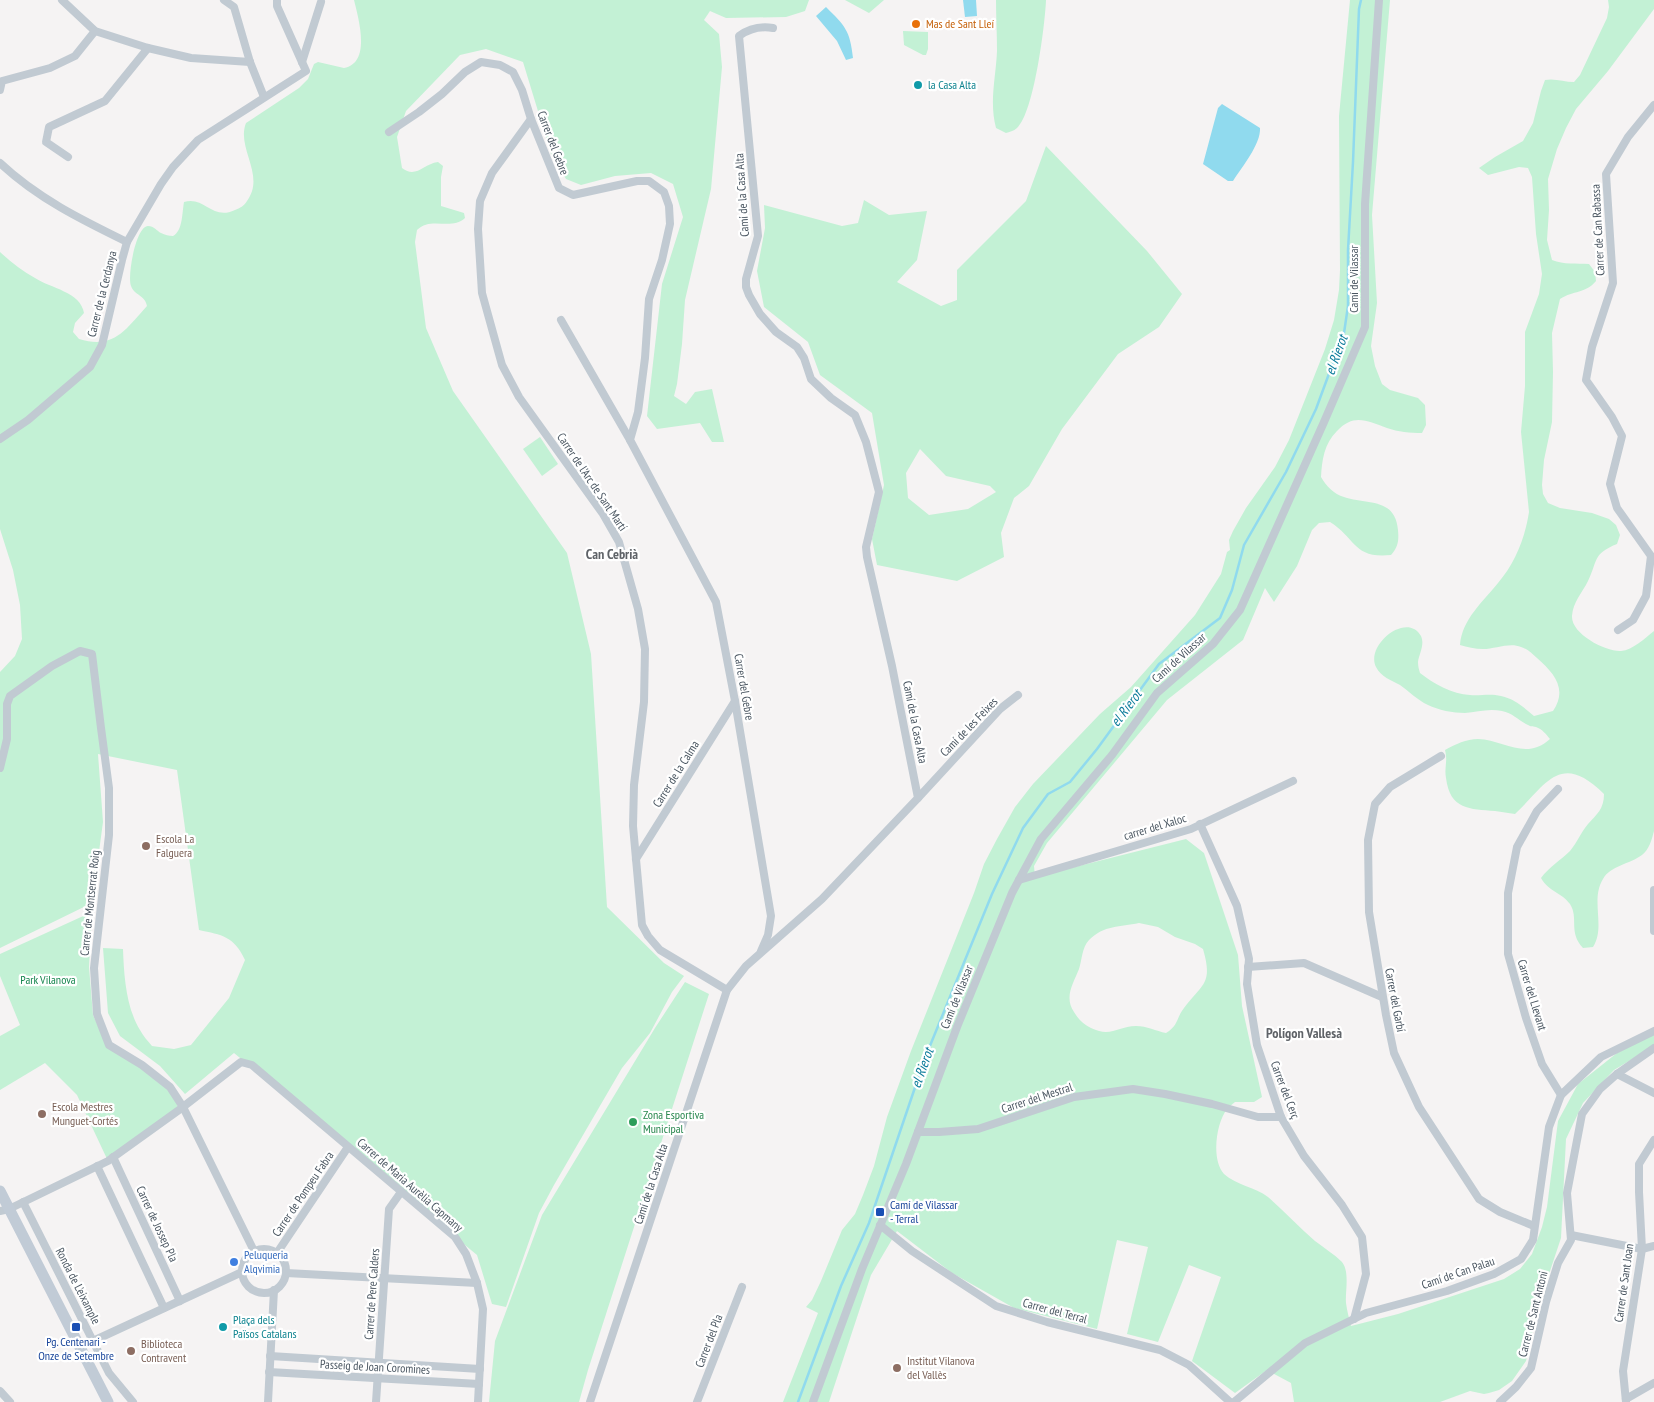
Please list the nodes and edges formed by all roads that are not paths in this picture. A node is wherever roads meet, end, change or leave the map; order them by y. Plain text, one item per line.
1 (62, 0) edge
2 (224, 0) edge
3 (277, 0) edge
4 (1380, 0) edge
5 (321, 2) dead end
6 (773, 28) dead end
7 (95, 31) junction
8 (148, 48) junction
9 (250, 62) junction
10 (302, 62) junction
11 (0, 90) edge
12 (264, 97) junction
13 (1654, 105) edge
14 (531, 120) junction
15 (389, 132) dead end
16 (68, 158) dead end
17 (0, 163) edge
18 (128, 242) junction
19 (561, 320) dead end
20 (0, 439) edge
21 (630, 440) junction
22 (1618, 630) dead end
23 (1018, 695) dead end
24 (735, 701) junction
25 (1442, 756) dead end
26 (0, 768) edge
27 (1293, 781) dead end
28 (1558, 789) dead end
29 (918, 798) junction
30 (1200, 824) junction
31 (636, 859) junction
32 (1019, 880) junction
33 (1654, 890) edge
34 (1654, 931) edge
35 (759, 955) junction
36 (1248, 967) junction
37 (727, 990) junction
38 (1382, 997) junction
39 (1654, 1031) edge
40 (1654, 1048) edge
41 (1617, 1074) junction
42 (1654, 1093) edge
43 (1561, 1095) junction
44 (183, 1107) junction
45 (1281, 1117) junction
46 (918, 1132) junction
47 (1654, 1140) edge
48 (348, 1147) junction
49 (113, 1157) junction
50 (97, 1166) junction
51 (0, 1192) edge
52 (401, 1192) junction
53 (23, 1202) junction
54 (4, 1210) edge
55 (880, 1225) junction
56 (1534, 1226) junction
57 (1571, 1235) junction
58 (1654, 1246) edge
59 (1642, 1249) junction
60 (254, 1251) junction
61 (277, 1253) junction
62 (37, 1266) junction
63 (242, 1272) junction
64 (286, 1273) junction
65 (385, 1278) junction
66 (477, 1283) junction
67 (742, 1287) dead end
68 (274, 1290) junction
69 (180, 1300) junction
70 (164, 1308) junction
71 (1354, 1319) junction
72 (93, 1341) junction
73 (270, 1356) junction
74 (379, 1363) junction
75 (480, 1369) junction
76 (269, 1372) junction
77 (378, 1378) junction
78 (1654, 1383) edge
79 (479, 1384) junction
80 (0, 1391) edge
81 (1626, 1400) edge
82 (10, 1402) edge
83 (100, 1402) edge
84 (108, 1402) edge
85 (133, 1402) edge
86 (268, 1402) edge
87 (376, 1402) edge
88 (478, 1402) edge
89 (590, 1402) edge
90 (697, 1402) edge
91 (812, 1402) edge
92 (1230, 1402) edge
93 (1234, 1402) edge
94 (1500, 1402) edge

1 - 7 street
2 - 9 street
3 - 10 street
4 - 32 street, Camí de Vilassar
5 - 10 street
6 - 29 street, Camí de la Casa Alta
7 - 8 street
7 - 11 street
8 - 9 street
8 - 16 street
9 - 12 street
10 - 12 street, Carrer de la Cerdanya
12 - 18 street, Carrer de la Cerdanya
13 - 22 street, Carrer de Can Rabassa
14 - 15 street, Carrer del Gebre
14 - 21 street, Carrer del Gebre
14 - 31 street, Carrer de l'Arc de Sant Martí
17 - 18 street
18 - 20 street, Carrer de la Cerdanya
19 - 21 street, Carrer del Gebre
21 - 24 street, Carrer del Gebre
23 - 29 street, Camí de les Feixes
24 - 31 street, Carrer de la Calma
24 - 35 street, Carrer del Gebre
25 - 38 street, Carrer del Garbí
26 - 44 street, Carrer de Montserrat Roig
27 - 30 street, carrer del Xaloc
28 - 43 street, Carrer del Llevant
29 - 35 street, Camí de la Casa Alta
30 - 32 street, carrer del Xaloc
30 - 36 street, Carrer del Cerç
31 - 37 street, Carrer de l'Arc de Sant Martí
32 - 46 street, Camí de Vilassar
33 - 34 street
35 - 37 street, Camí de la Casa Alta
36 - 38 street
36 - 45 street, Carrer del Cerç
37 - 89 street, Camí de la Casa Alta
38 - 56 street, Carrer del Garbí
39 - 43 street, Camí de Can Palau
40 - 41 street, Carrer de Sant Antoni
41 - 42 street
41 - 57 street, Carrer de Sant Antoni
43 - 56 street, Camí de Can Palau
44 - 48 street, Carrer de Maria Aurèlia Capmany
44 - 49 street
44 - 60 street, Carrer de Montserrat Roig
45 - 46 street, Carrer del Mestral
45 - 71 street, Carrer del Cerç
46 - 55 street, Camí de Vilassar
47 - 59 street, Carrer de Sant Joan
48 - 52 street, Carrer de Maria Aurèlia Capmany
48 - 61 street, Carrer de Pompeu Fabra
49 - 50 street
49 - 69 street, Carrer de Jossep Pla
50 - 53 street
50 - 70 street
51 - 54 street
52 - 65 street, Carrer de Pere Calders
52 - 66 street, Carrer de Maria Aurèlia Capmany
53 - 54 street
53 - 72 street, Ronda de L'eixample
54 - 62 street
55 - 91 street, Camí de Vilassar
55 - 92 street, Carrer del Terral
56 - 71 street, Camí de Can Palau
57 - 59 street
57 - 94 street, Carrer de Sant Antoni
58 - 59 street
59 - 81 street, Carrer de Sant Joan
60 - 61 street
60 - 63 street
61 - 64 street
62 - 83 street
62 - 84 street
63 - 68 street
63 - 69 street
64 - 65 street
64 - 68 street
65 - 66 street
65 - 74 street, Carrer de Pere Calders
66 - 75 street, Carrer de Maria Aurèlia Capmany
67 - 90 street, Carrer del Pla
68 - 73 street
69 - 70 street
70 - 72 street
71 - 93 street, Camí de Can Palau
72 - 85 street, Ronda de L'eixample
73 - 74 street, Passeig de Joan Coromines
73 - 76 street
74 - 75 street, Passeig de Joan Coromines
74 - 77 street, Carrer de Pere Calders
75 - 79 street, Carrer de Maria Aurèlia Capmany
76 - 77 street, Passeig de Joan Coromines
76 - 86 street
77 - 79 street, Passeig de Joan Coromines
77 - 87 street, Carrer de Pere Calders
78 - 81 street
79 - 88 street, Carrer de Maria Aurèlia Capmany
80 - 82 street

